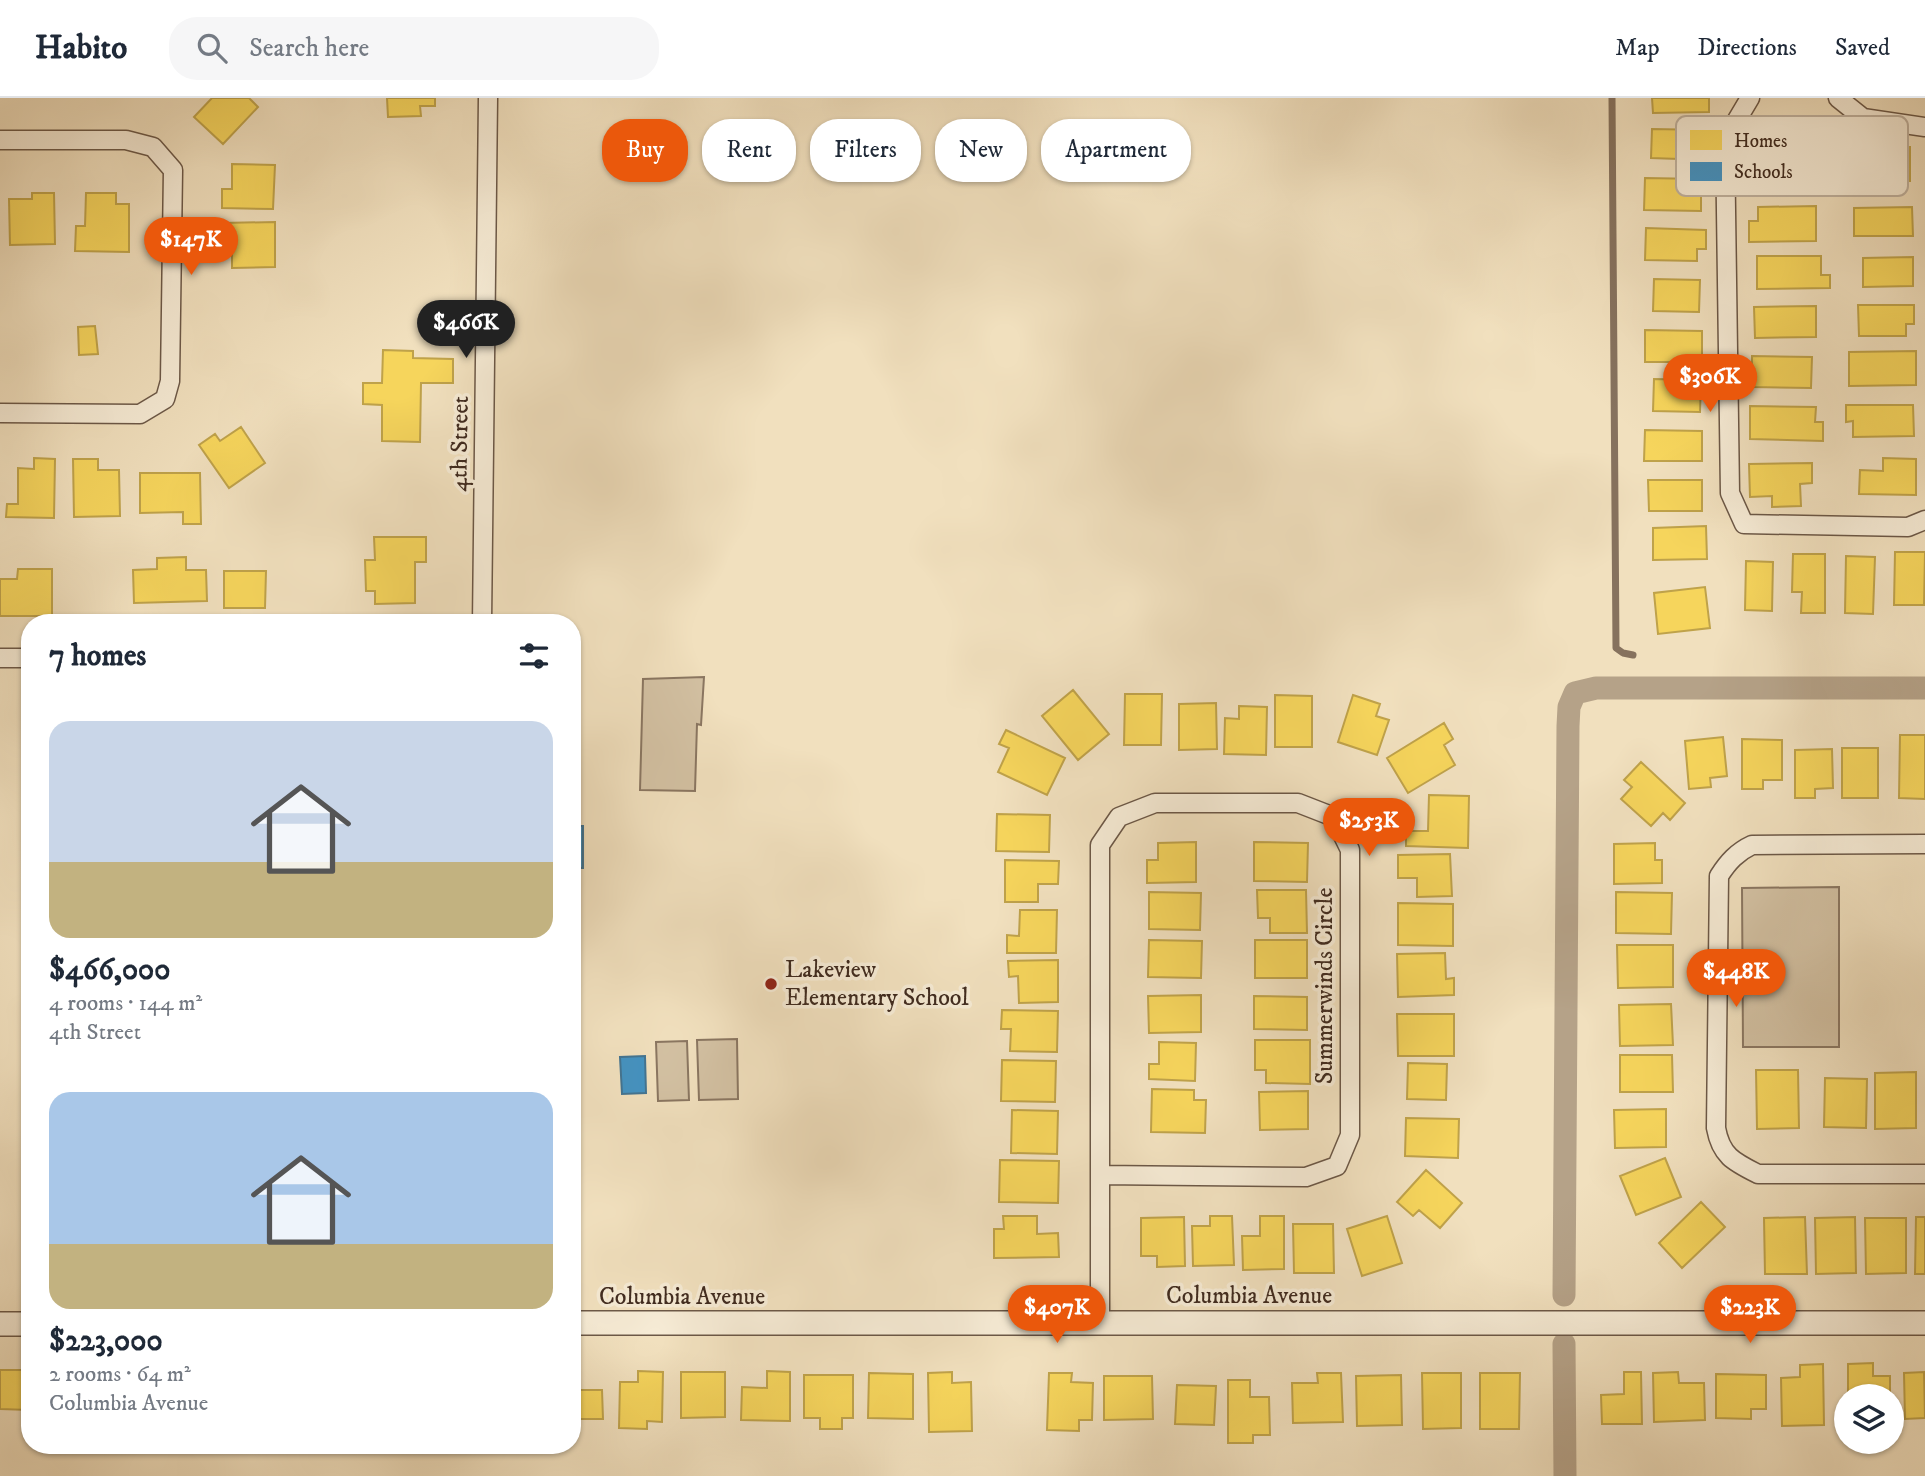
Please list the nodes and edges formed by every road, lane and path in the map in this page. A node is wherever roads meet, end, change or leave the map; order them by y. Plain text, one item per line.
1 (488, 98) edge
2 (1750, 98) edge
3 (1838, 98) edge
4 (1740, 116) edge
5 (1860, 116) edge
6 (0, 140) edge
7 (1726, 196) edge
8 (0, 413) edge
9 (1925, 520) edge
10 (482, 614) edge
11 (0, 658) edge
12 (21, 658) edge
13 (1925, 844) edge
14 (1925, 1174) edge
15 (1100, 1175) junction
16 (1100, 1322) junction
17 (1925, 1323) edge
18 (0, 1324) edge
19 (21, 1324) edge
20 (581, 1324) edge

1 - 10 street, 4th Street
2 - 4 street
3 - 5 street
6 - 8 street
7 - 9 street
11 - 12 street
13 - 14 street
15 - 15 street, Summerwinds Circle
15 - 16 street, Summerwinds Circle
16 - 17 street, Columbia Avenue
16 - 20 street, Columbia Avenue
18 - 19 street

